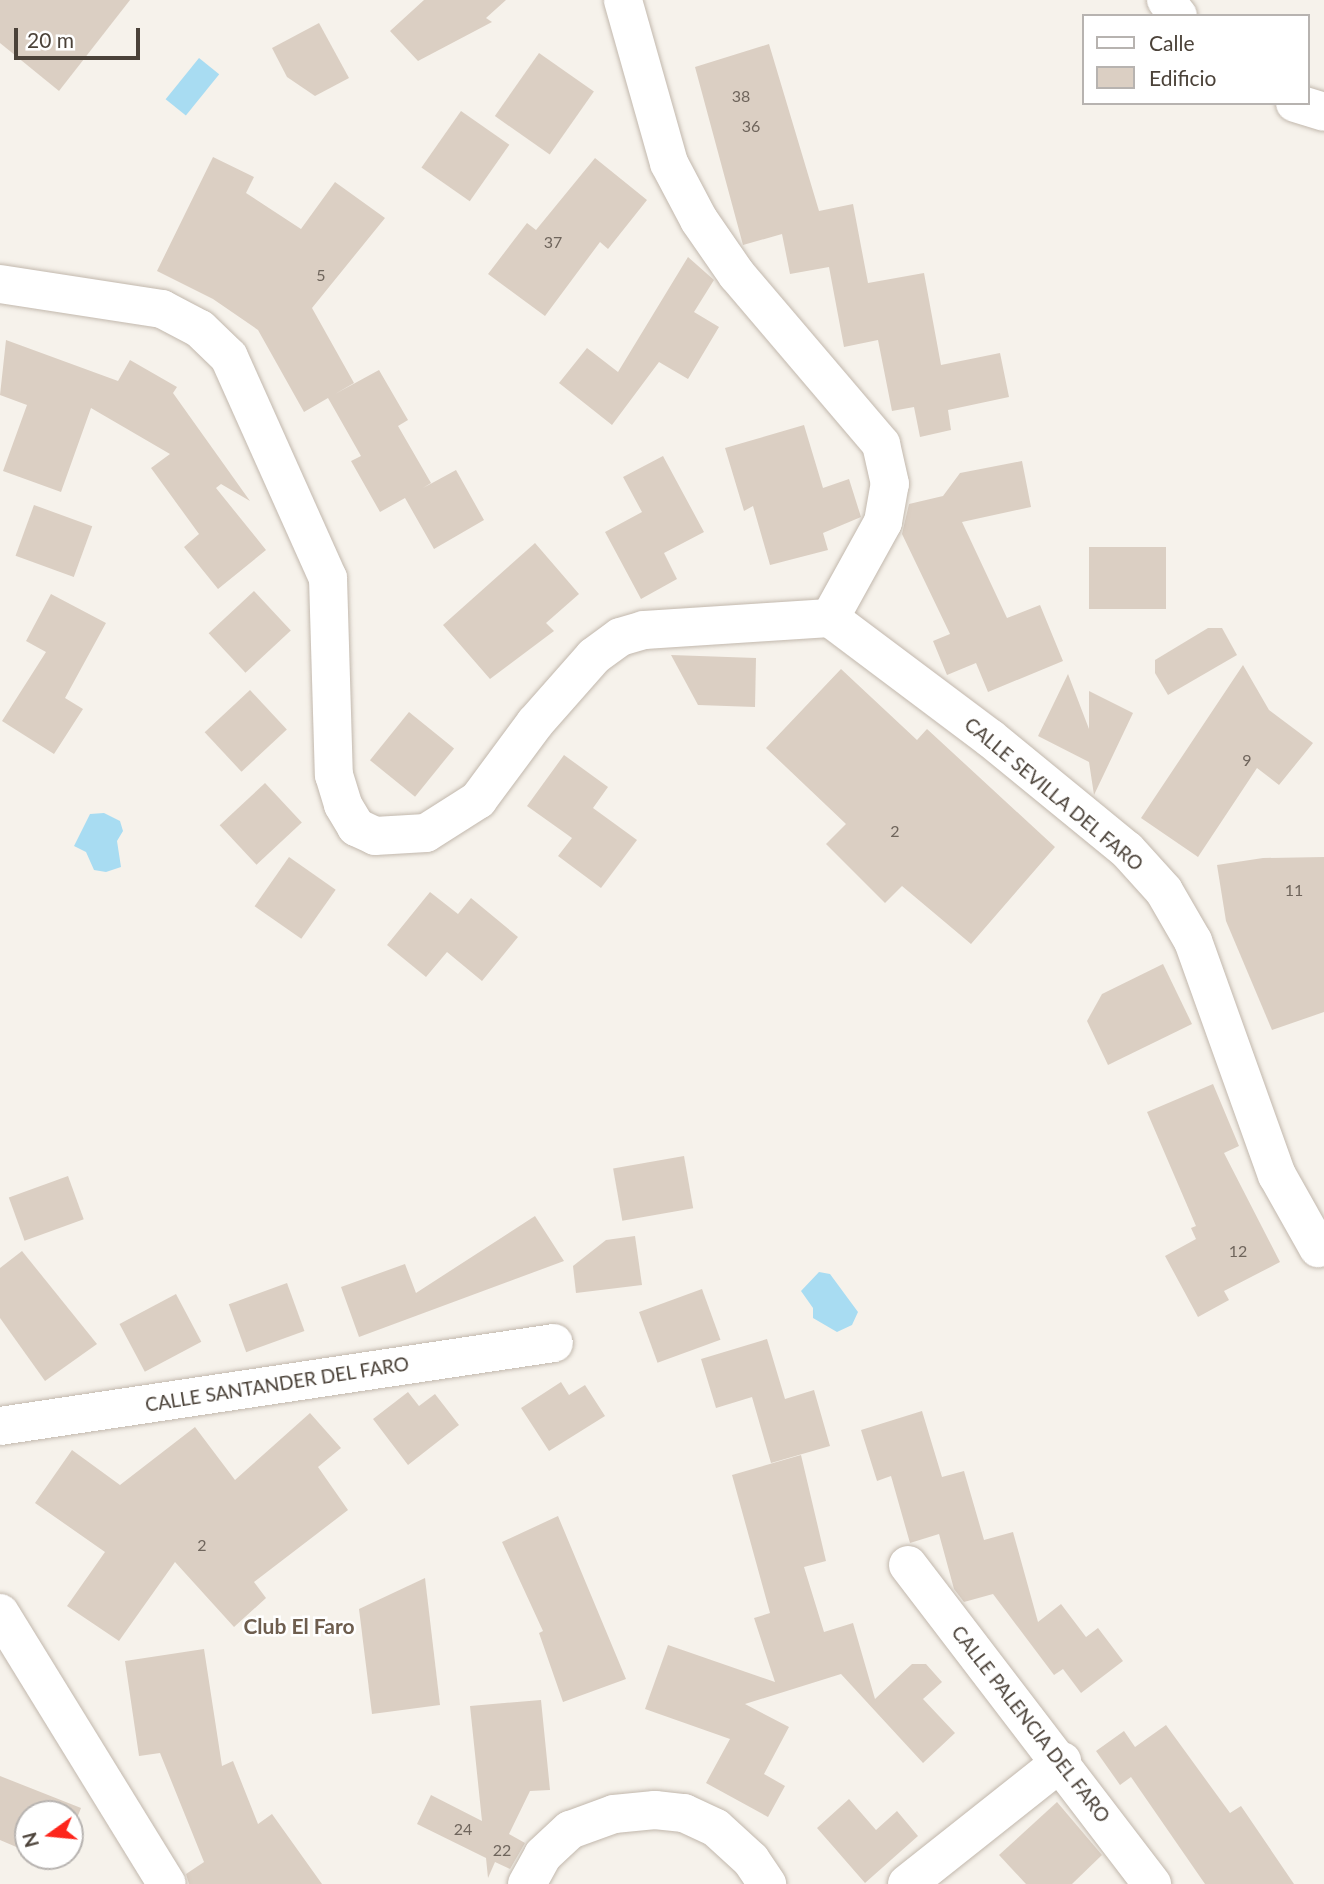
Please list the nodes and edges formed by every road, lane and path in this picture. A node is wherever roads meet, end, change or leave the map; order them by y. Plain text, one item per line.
1 (623, 0) edge
2 (1301, 105) edge
3 (1324, 112) edge
4 (0, 284) edge
5 (830, 618) junction
6 (1318, 1248) dead end
7 (554, 1343) dead end
8 (0, 1426) edge
9 (908, 1565) dead end
10 (0, 1613) edge
11 (1062, 1761) junction
12 (167, 1884) edge
13 (527, 1884) edge
14 (766, 1884) edge
15 (907, 1884) edge
16 (1152, 1884) edge

1 - 5 street
2 - 3 street
4 - 5 street
5 - 6 street, CALLE SEVILLA DEL FARO
7 - 8 street, CALLE SANTANDER DEL FARO
9 - 11 street, CALLE PALENCIA DEL FARO
10 - 12 street
11 - 15 street
11 - 16 street, CALLE PALENCIA DEL FARO
13 - 14 street

